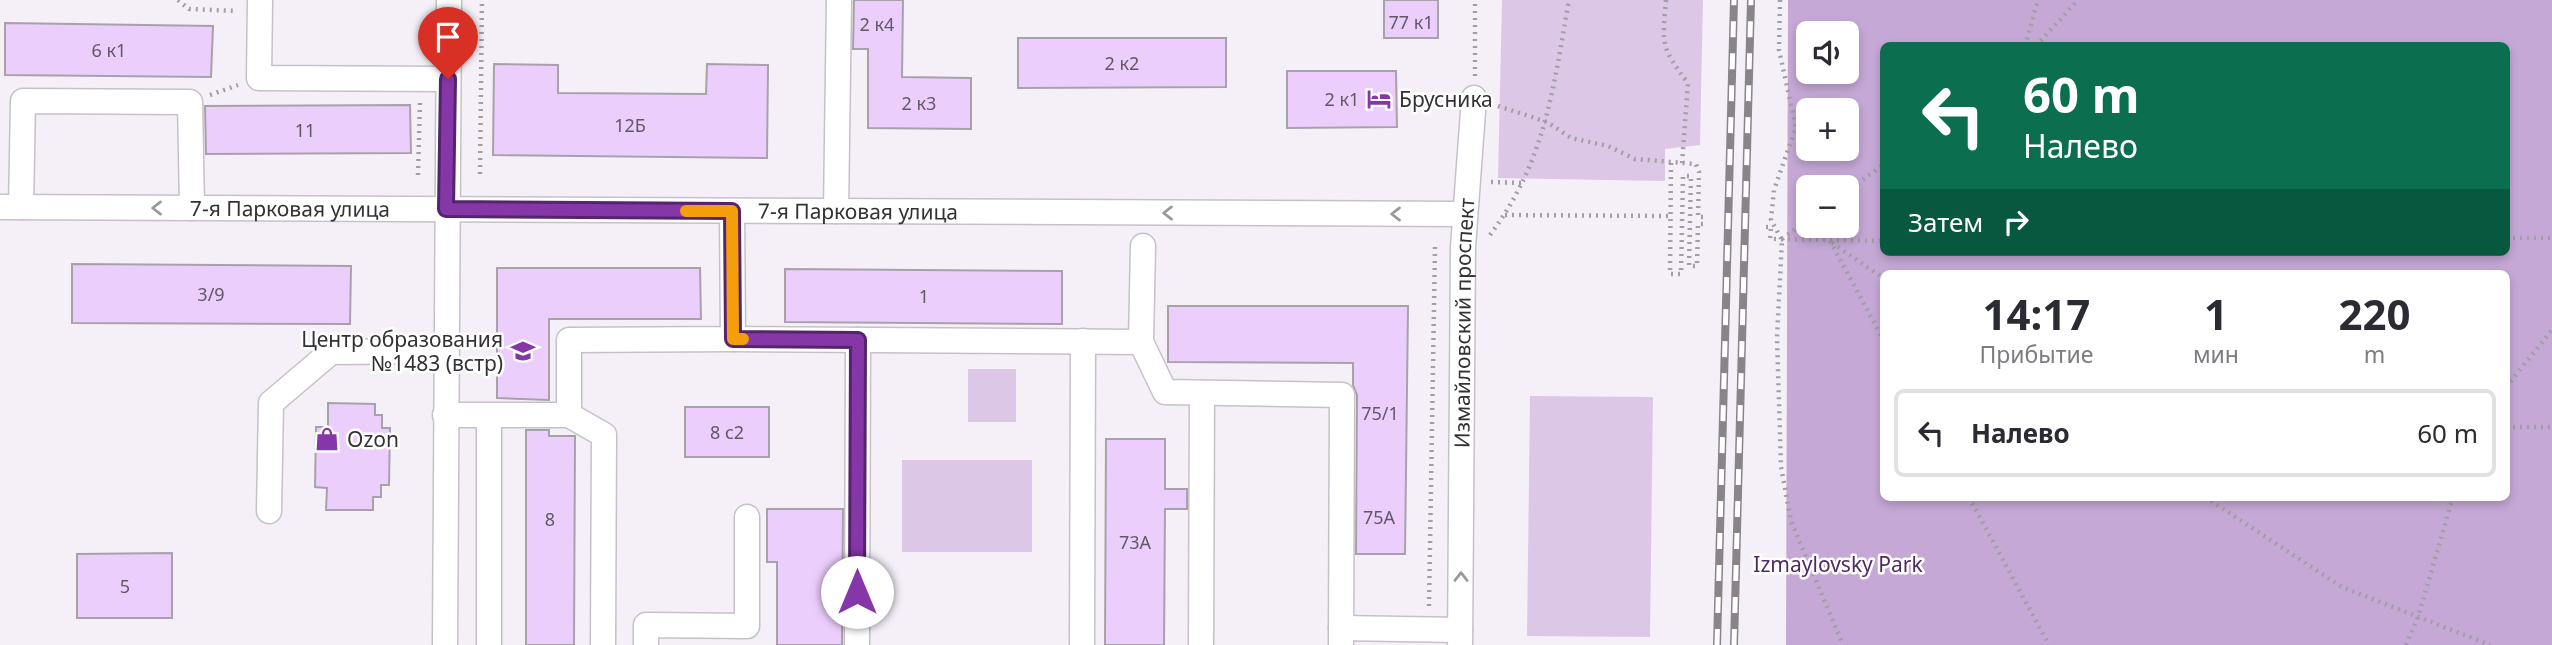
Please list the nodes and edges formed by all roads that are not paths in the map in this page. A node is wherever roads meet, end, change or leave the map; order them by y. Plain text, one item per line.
1 (449, 0) edge
2 (839, 0) edge
3 (260, 6) edge
4 (448, 79) junction
5 (1474, 98) road end
6 (10, 207) edge
7 (192, 208) junction
8 (446, 209) junction
9 (732, 211) junction
10 (836, 211) junction
11 (1464, 214) junction
12 (1143, 246) dead end
13 (733, 339) junction
14 (858, 340) junction
15 (1083, 341) junction
16 (1140, 342) junction
17 (445, 351) junction
18 (1202, 393) junction
19 (445, 415) junction
20 (489, 415) junction
21 (569, 415) junction
22 (269, 511) dead end
23 (747, 517) dead end
24 (1341, 636) edge
25 (1460, 637) edge
26 (445, 645) edge
27 (489, 645) edge
28 (603, 645) edge
29 (646, 645) edge
30 (857, 645) edge
31 (1082, 645) edge
32 (1201, 645) edge

1 - 4 street
2 - 10 street
3 - 4 street
4 - 8 street
5 - 11 street, Измайловский проспект
7 -> 6 street, 7-я Парковая улица
6 - 7 street
7 - 8 street, 7-я Парковая улица
8 - 9 street, 7-я Парковая улица
8 - 17 street
9 - 10 street, 7-я Парковая улица
9 - 13 street
11 -> 10 street, 7-я Парковая улица
25 -> 11 street, Измайловский проспект
12 - 16 street
13 - 14 street
13 - 21 street
14 - 15 street
14 - 30 street
15 - 16 street
15 - 31 street
16 - 18 street
17 - 19 street
17 - 22 street
18 - 24 street
18 - 32 street
19 - 20 street
19 - 26 street
20 - 21 street
20 - 27 street
21 - 28 street
23 - 29 street
24 - 25 street

